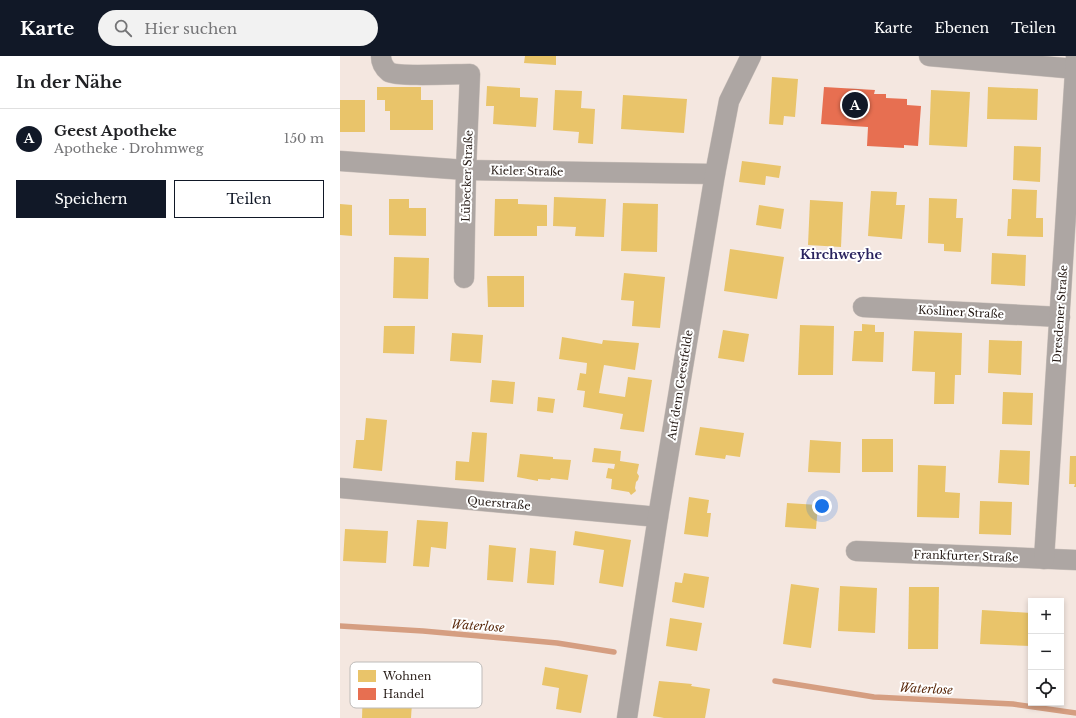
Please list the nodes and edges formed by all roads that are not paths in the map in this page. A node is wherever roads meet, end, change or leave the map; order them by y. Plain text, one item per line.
1 (381, 56) edge
2 (751, 56) edge
3 (930, 56) edge
4 (1076, 65) edge
5 (340, 161) edge
6 (466, 170) junction
7 (715, 174) junction
8 (464, 278) dead end
9 (863, 307) dead end
10 (1060, 317) junction
11 (340, 488) edge
12 (658, 517) junction
13 (856, 551) dead end
14 (1044, 559) junction
15 (1076, 560) edge
16 (627, 718) edge

1 - 6 street, Lübecker Straße
2 - 7 street, Auf dem Geestfelde
3 - 4 street
4 - 10 street, Dresdener Straße
5 - 6 street, Kieler Straße
6 - 7 street, Kieler Straße
6 - 8 street, Lübecker Straße
7 - 12 street, Auf dem Geestfelde
9 - 10 street, Kösliner Straße
10 - 14 street, Dresdener Straße
11 - 12 street, Querstraße
12 - 16 street, Auf dem Geestfelde
13 - 14 street, Frankfurter Straße
14 - 15 street, Frankfurter Straße

